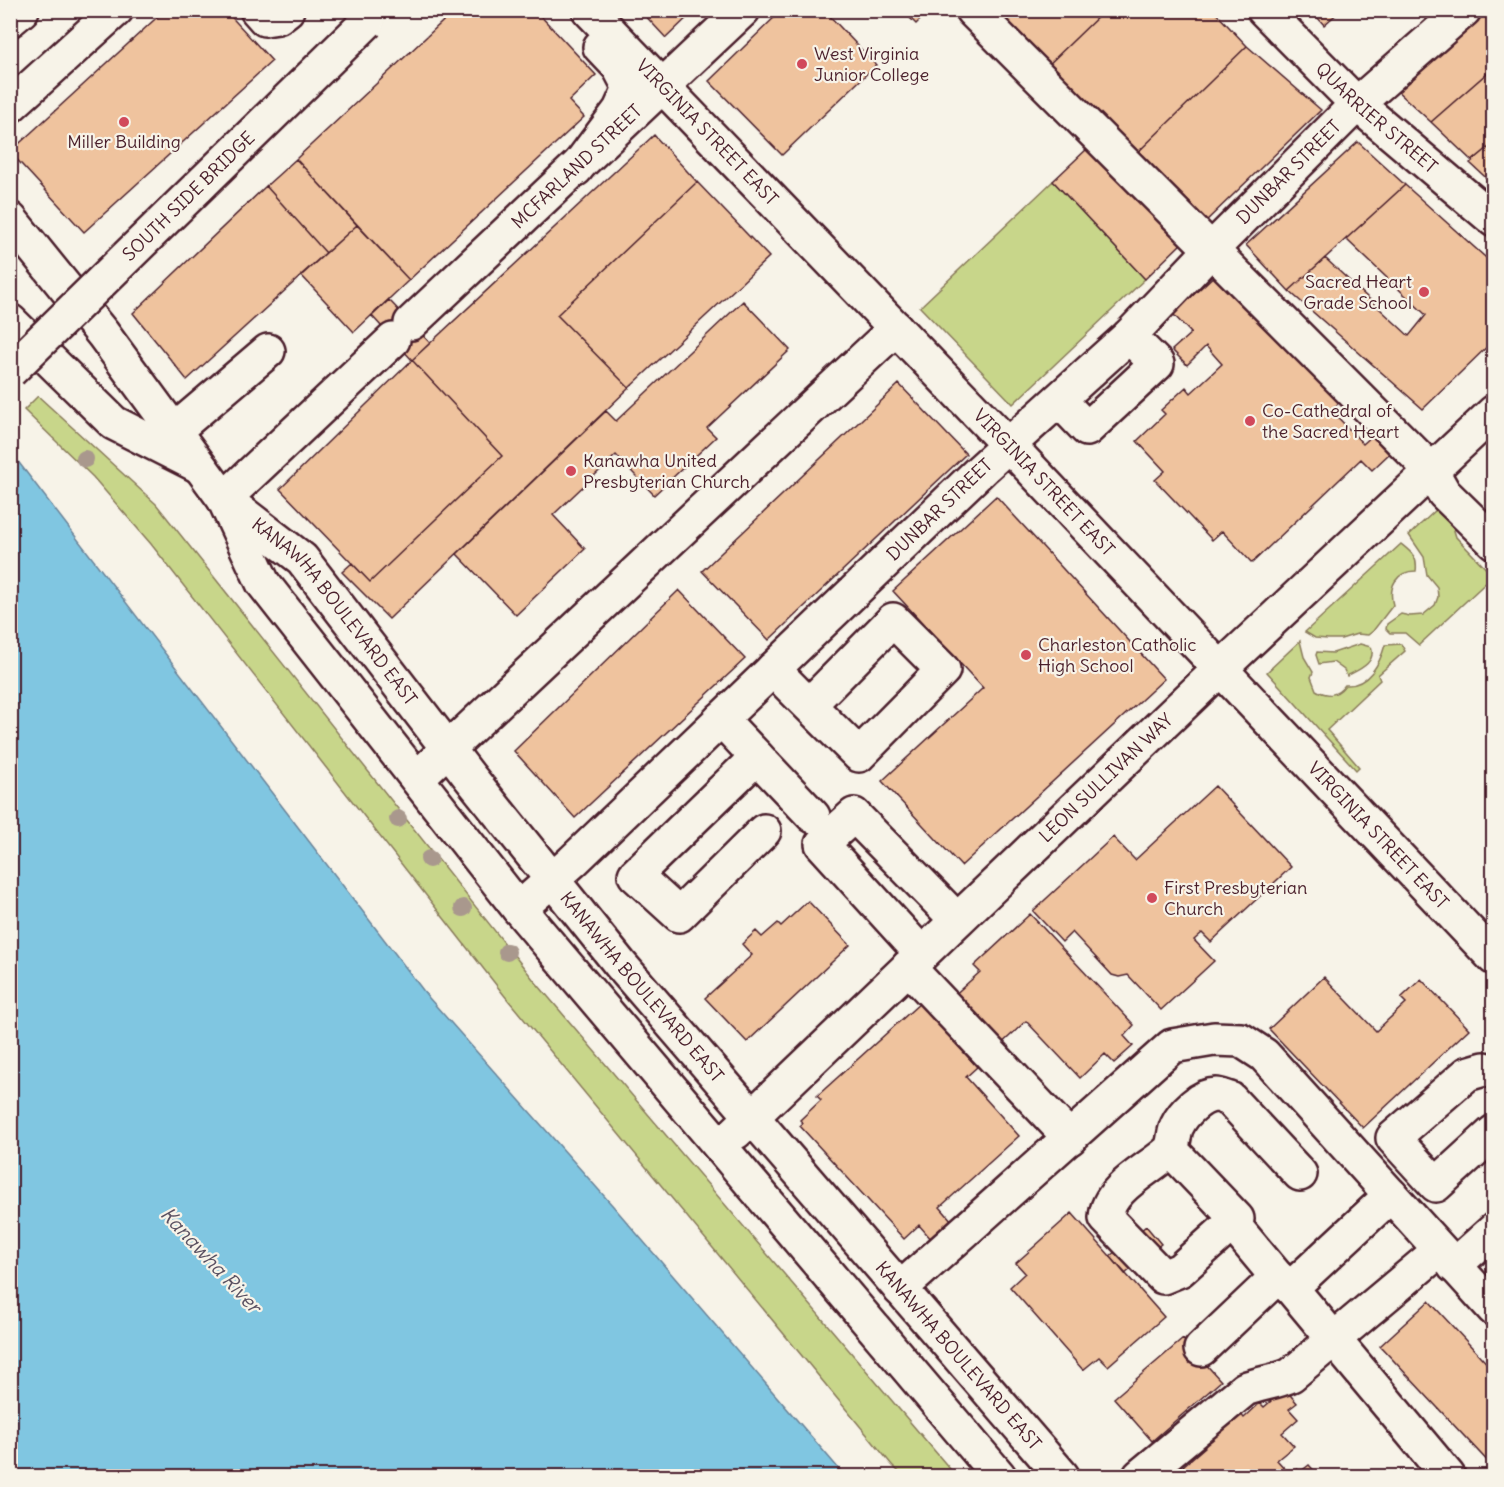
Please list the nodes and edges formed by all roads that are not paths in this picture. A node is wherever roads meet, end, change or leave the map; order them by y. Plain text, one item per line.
1 (22, 10) edge
2 (116, 10) edge
3 (257, 10) edge
4 (287, 10) edge
5 (743, 10) edge
6 (972, 10) edge
7 (1264, 10) edge
8 (1464, 10) edge
9 (371, 14) edge
10 (593, 15) edge
11 (10, 20) edge
12 (664, 87) junction
13 (1357, 104) junction
14 (10, 106) edge
15 (576, 169) junction
16 (10, 219) edge
17 (1494, 220) edge
18 (1211, 250) junction
19 (10, 321) edge
20 (896, 328) junction
21 (268, 351) dead end
22 (10, 371) edge
23 (1494, 412) edge
24 (174, 431) junction
25 (1009, 445) junction
26 (199, 466) junction
27 (1431, 470) junction
28 (224, 499) junction
29 (1494, 542) edge
30 (773, 669) junction
31 (1219, 670) junction
32 (808, 705) dead end
33 (721, 719) junction
34 (448, 748) junction
35 (757, 757) junction
36 (417, 778) junction
37 (813, 816) dead end
38 (764, 831) dead end
39 (553, 879) junction
40 (519, 909) junction
41 (957, 920) junction
42 (1494, 958) edge
43 (915, 960) junction
44 (1494, 1071) edge
45 (750, 1117) junction
46 (1494, 1131) edge
47 (1070, 1138) junction
48 (720, 1148) junction
49 (1171, 1150) junction
50 (1300, 1174) dead end
51 (1391, 1195) junction
52 (1232, 1223) junction
53 (1494, 1230) edge
54 (1447, 1258) junction
55 (1284, 1283) junction
56 (900, 1289) junction
57 (1494, 1309) edge
58 (1334, 1340) junction
59 (1201, 1349) dead end
60 (999, 1476) edge
61 (1062, 1476) edge
62 (1140, 1476) edge
63 (1448, 1476) edge

1 - 11 main road
2 - 14 main road
3 - 4 main road
5 - 12 main road, MCFARLAND STREET
6 - 18 main road
7 - 13 main road, QUARRIER STREET
8 - 13 main road, DUNBAR STREET
9 - 22 main road, SOUTH SIDE BRIDGE, bridge
10 - 12 main road, VIRGINIA STREET EAST
10 - 15 main road
12 - 15 main road, MCFARLAND STREET
12 - 20 main road, VIRGINIA STREET EAST
13 - 17 main road, QUARRIER STREET
13 - 18 main road, DUNBAR STREET
15 - 28 main road, MCFARLAND STREET
16 - 24 main road, KANAWHA BOULEVARD EAST
18 - 25 main road, DUNBAR STREET
18 - 27 main road
19 - 26 main road
20 - 25 main road, VIRGINIA STREET EAST
20 - 34 main road
21 - 24 main road
23 - 27 main road, LEON SULLIVAN WAY
24 - 26 main road, KANAWHA BOULEVARD EAST
25 - 30 main road, DUNBAR STREET
25 - 31 main road, VIRGINIA STREET EAST
26 - 28 main road, KANAWHA BOULEVARD EAST
27 - 29 main road
27 - 31 main road, LEON SULLIVAN WAY
28 - 34 main road, KANAWHA BOULEVARD EAST
28 - 36 main road, KANAWHA BOULEVARD EAST
30 - 32 main road
30 - 33 main road, DUNBAR STREET
31 - 41 main road, LEON SULLIVAN WAY
31 - 42 main road, VIRGINIA STREET EAST
33 - 35 main road
33 - 39 main road, DUNBAR STREET
34 - 36 main road
34 - 39 main road, KANAWHA BOULEVARD EAST
35 - 37 main road
35 - 38 main road
36 - 40 main road, KANAWHA BOULEVARD EAST
39 - 40 main road, DUNBAR STREET
39 - 45 main road, KANAWHA BOULEVARD EAST
40 - 48 main road, KANAWHA BOULEVARD EAST
41 - 43 main road, LEON SULLIVAN WAY
41 - 43 main road
43 - 45 main road, LEON SULLIVAN WAY
43 - 47 main road
44 - 46 main road
45 - 48 main road, LEON SULLIVAN WAY
45 - 56 main road, KANAWHA BOULEVARD EAST
47 - 51 main road
47 - 56 main road
48 - 60 main road, KANAWHA BOULEVARD EAST
49 - 50 main road
49 - 52 main road
49 - 52 main road
51 - 54 main road
51 - 55 main road
52 - 55 main road
53 - 54 main road
54 - 57 main road
54 - 58 main road
55 - 58 main road
55 - 59 main road
56 - 61 main road, KANAWHA BOULEVARD EAST
58 - 62 main road
58 - 63 main road

